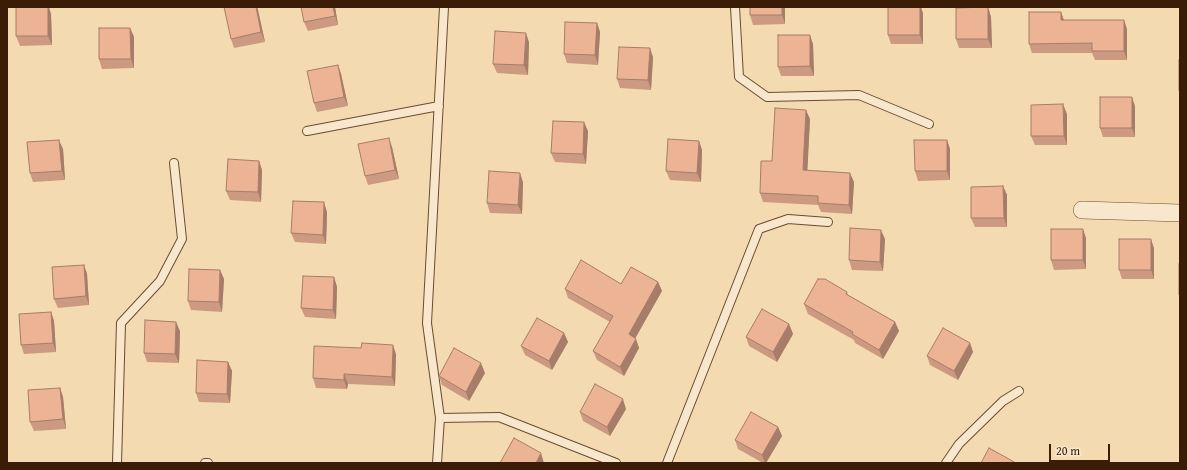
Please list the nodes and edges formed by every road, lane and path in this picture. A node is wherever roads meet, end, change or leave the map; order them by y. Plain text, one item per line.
1 (444, 7) edge
2 (735, 7) edge
3 (439, 106) junction
4 (929, 124) dead end
5 (307, 131) dead end
6 (174, 163) dead end
7 (1082, 210) dead end
8 (1180, 213) edge
9 (828, 222) dead end
10 (1019, 391) dead end
11 (440, 418) junction
12 (117, 463) edge
13 (437, 463) edge
14 (616, 463) edge
15 (667, 463) edge
16 (946, 463) edge

1 - 3 lane
2 - 4 lane
3 - 5 lane
3 - 11 lane
6 - 12 lane
7 - 8 street
9 - 15 lane
10 - 16 lane
11 - 13 lane
11 - 14 lane

